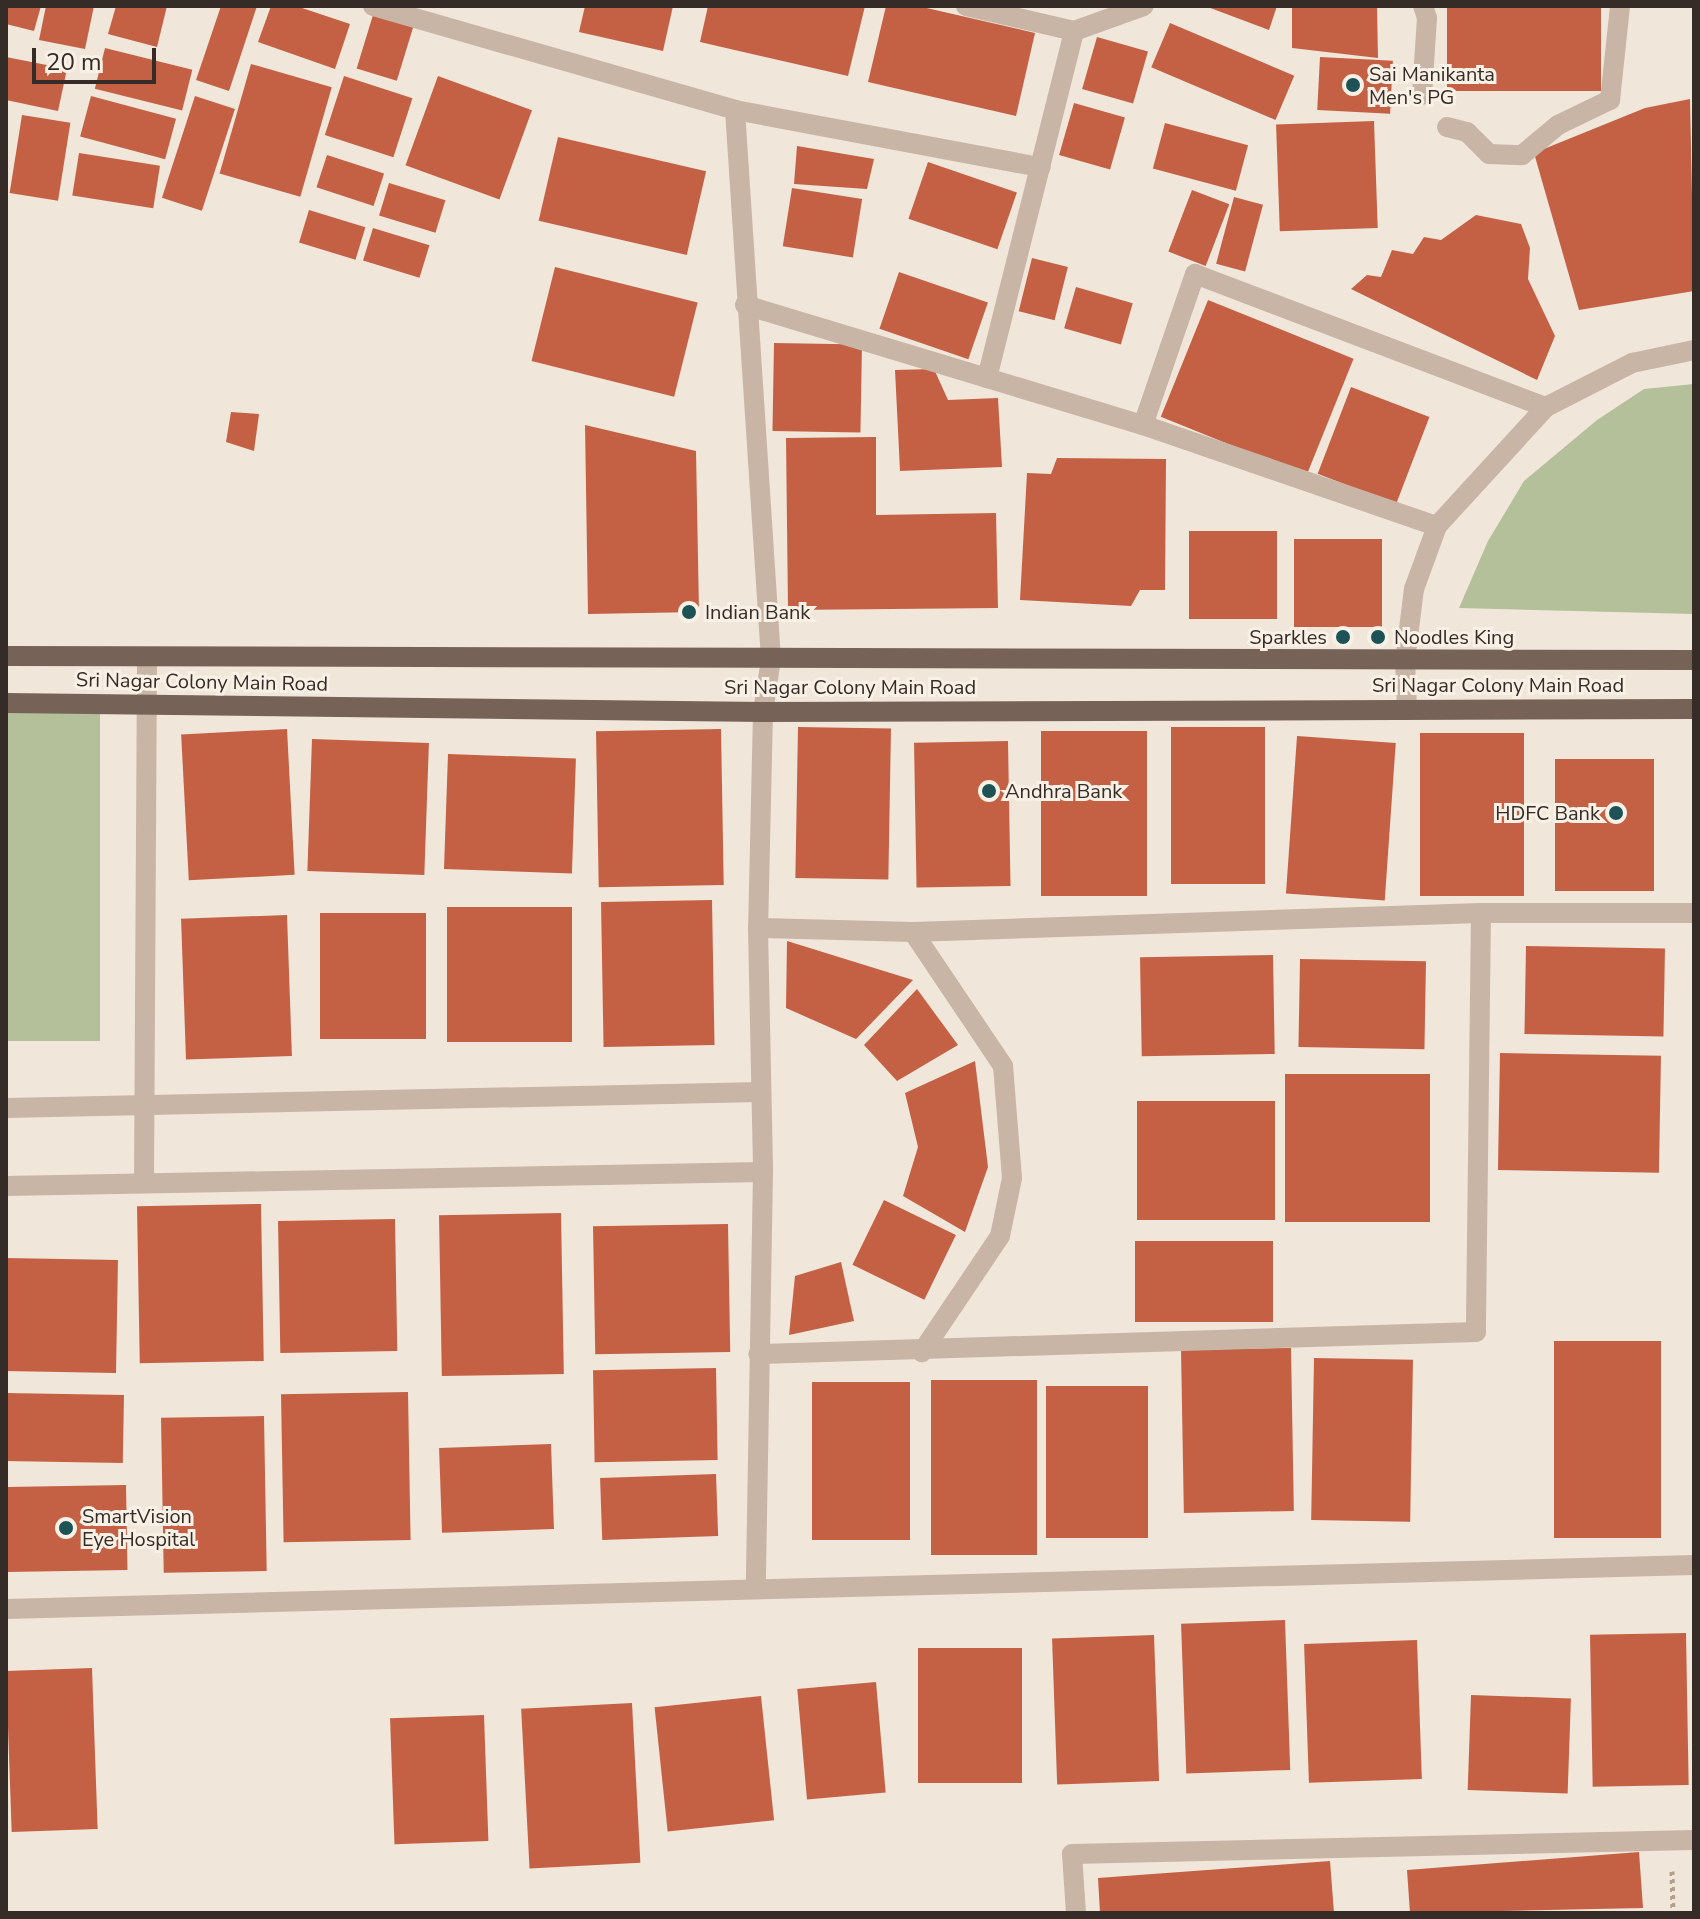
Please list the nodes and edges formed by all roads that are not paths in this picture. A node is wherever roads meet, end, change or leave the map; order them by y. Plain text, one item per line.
1 (373, 6) edge
2 (966, 6) edge
3 (1144, 6) edge
4 (1423, 6) edge
5 (1620, 6) edge
6 (1074, 31) junction
7 (1422, 95) dead end
8 (735, 110) junction
9 (1447, 127) dead end
10 (1041, 167) junction
11 (745, 305) junction
12 (1694, 350) edge
13 (987, 378) junction
14 (1546, 407) junction
15 (1143, 425) junction
16 (1437, 526) junction
17 (6, 656) edge
18 (771, 659) junction
19 (147, 660) junction
20 (1694, 660) edge
21 (1405, 661) junction
22 (6, 703) edge
23 (147, 705) junction
24 (1694, 709) edge
25 (1407, 710) junction
26 (763, 712) junction
27 (1481, 913) junction
28 (1694, 913) edge
29 (758, 928) junction
30 (913, 932) junction
31 (761, 1092) junction
32 (143, 1105) junction
33 (6, 1108) edge
34 (763, 1172) junction
35 (144, 1182) junction
36 (6, 1186) edge
37 (922, 1352) junction
38 (758, 1354) junction
39 (1694, 1565) edge
40 (756, 1589) junction
41 (6, 1609) edge
42 (1694, 1840) edge
43 (1076, 1913) edge

1 - 8 street
2 - 6 street
3 - 6 street
4 - 7 street
5 - 9 street
6 - 10 street
8 - 10 street
8 - 11 street
10 - 13 street
11 - 13 street
11 - 18 street
12 - 14 street
13 - 15 street
14 - 15 street
14 - 16 street
15 - 16 street
16 - 21 street
17 - 19 main road, Sri Nagar Colony Main Road
18 - 19 main road, Sri Nagar Colony Main Road
18 - 21 main road, Sri Nagar Colony Main Road
18 - 26 street
19 - 23 street
20 - 21 main road, Sri Nagar Colony Main Road
21 - 25 street
22 - 23 main road, Sri Nagar Colony Main Road
23 - 26 main road, Sri Nagar Colony Main Road
23 - 32 street
24 - 25 main road, Sri Nagar Colony Main Road
25 - 26 main road, Sri Nagar Colony Main Road
26 - 29 street
27 - 28 street
27 - 30 street
27 - 37 street
29 - 30 street
29 - 31 street
30 - 37 street
31 - 32 street
31 - 34 street
32 - 33 street
32 - 35 street
34 - 35 street
34 - 38 street
35 - 36 street
37 - 38 street
38 - 40 street
39 - 40 street
40 - 41 street
42 - 43 street

